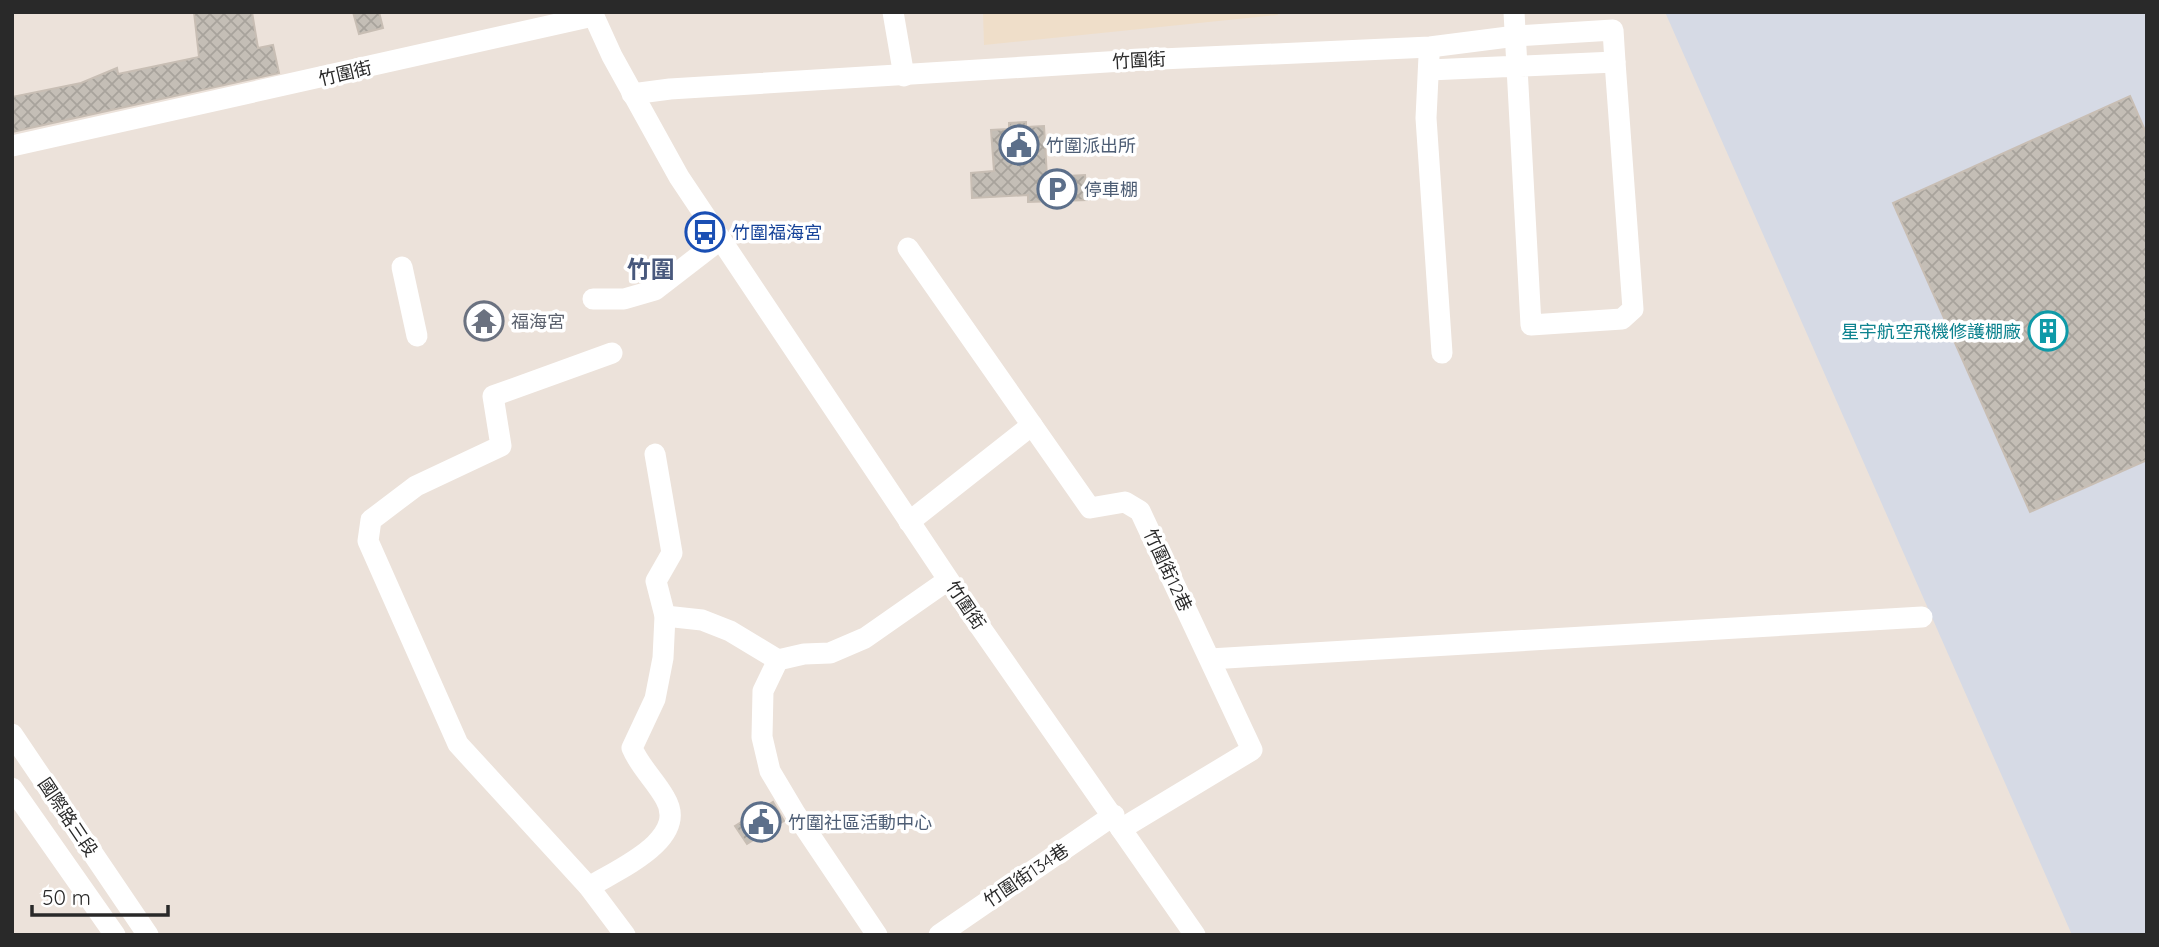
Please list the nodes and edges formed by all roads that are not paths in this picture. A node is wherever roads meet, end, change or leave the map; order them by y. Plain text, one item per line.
1 (893, 12) edge
2 (1514, 12) edge
3 (592, 14) edge
4 (1516, 36) junction
5 (1430, 47) junction
6 (1615, 62) junction
7 (1518, 67) junction
8 (1429, 70) junction
9 (904, 76) junction
10 (632, 94) junction
11 (12, 146) edge
12 (721, 239) junction
13 (908, 248) dead end
14 (402, 267) dead end
15 (593, 299) dead end
16 (417, 335) dead end
17 (612, 352) dead end
18 (1442, 353) dead end
19 (1032, 425) junction
20 (655, 454) dead end
21 (909, 522) junction
22 (948, 580) junction
23 (665, 616) junction
24 (1922, 617) dead end
25 (1210, 659) junction
26 (778, 660) junction
27 (12, 734) edge
28 (12, 788) edge
29 (1117, 822) junction
30 (589, 887) junction
31 (115, 935) edge
32 (148, 935) edge
33 (625, 935) edge
34 (877, 935) edge
35 (939, 935) edge
36 (1195, 935) edge

1 - 9 street
2 - 4 street
3 - 10 street, 竹圍街
3 - 11 street, 竹圍街
4 - 5 street, 竹圍街
4 - 6 street, 竹圍街
4 - 7 street
5 - 8 street
5 - 9 street, 竹圍街
6 - 7 street
6 - 7 street
7 - 8 street
8 - 18 street
9 - 10 street, 竹圍街
10 - 12 street, 竹圍街
12 - 15 street
12 - 21 street, 竹圍街
13 - 19 street, 竹圍街12巷
14 - 16 street
17 - 30 street
19 - 21 street
19 - 25 street, 竹圍街12巷
20 - 23 street
21 - 22 street, 竹圍街
22 - 26 street
22 - 29 street, 竹圍街
23 - 26 street
23 - 30 street
24 - 25 street
25 - 29 street, 竹圍街12巷
26 - 34 street
27 - 32 street, 國際路三段
28 - 31 street, 國際路三段
29 - 35 street, 竹圍街134巷
29 - 36 street, 竹圍街
30 - 33 street

